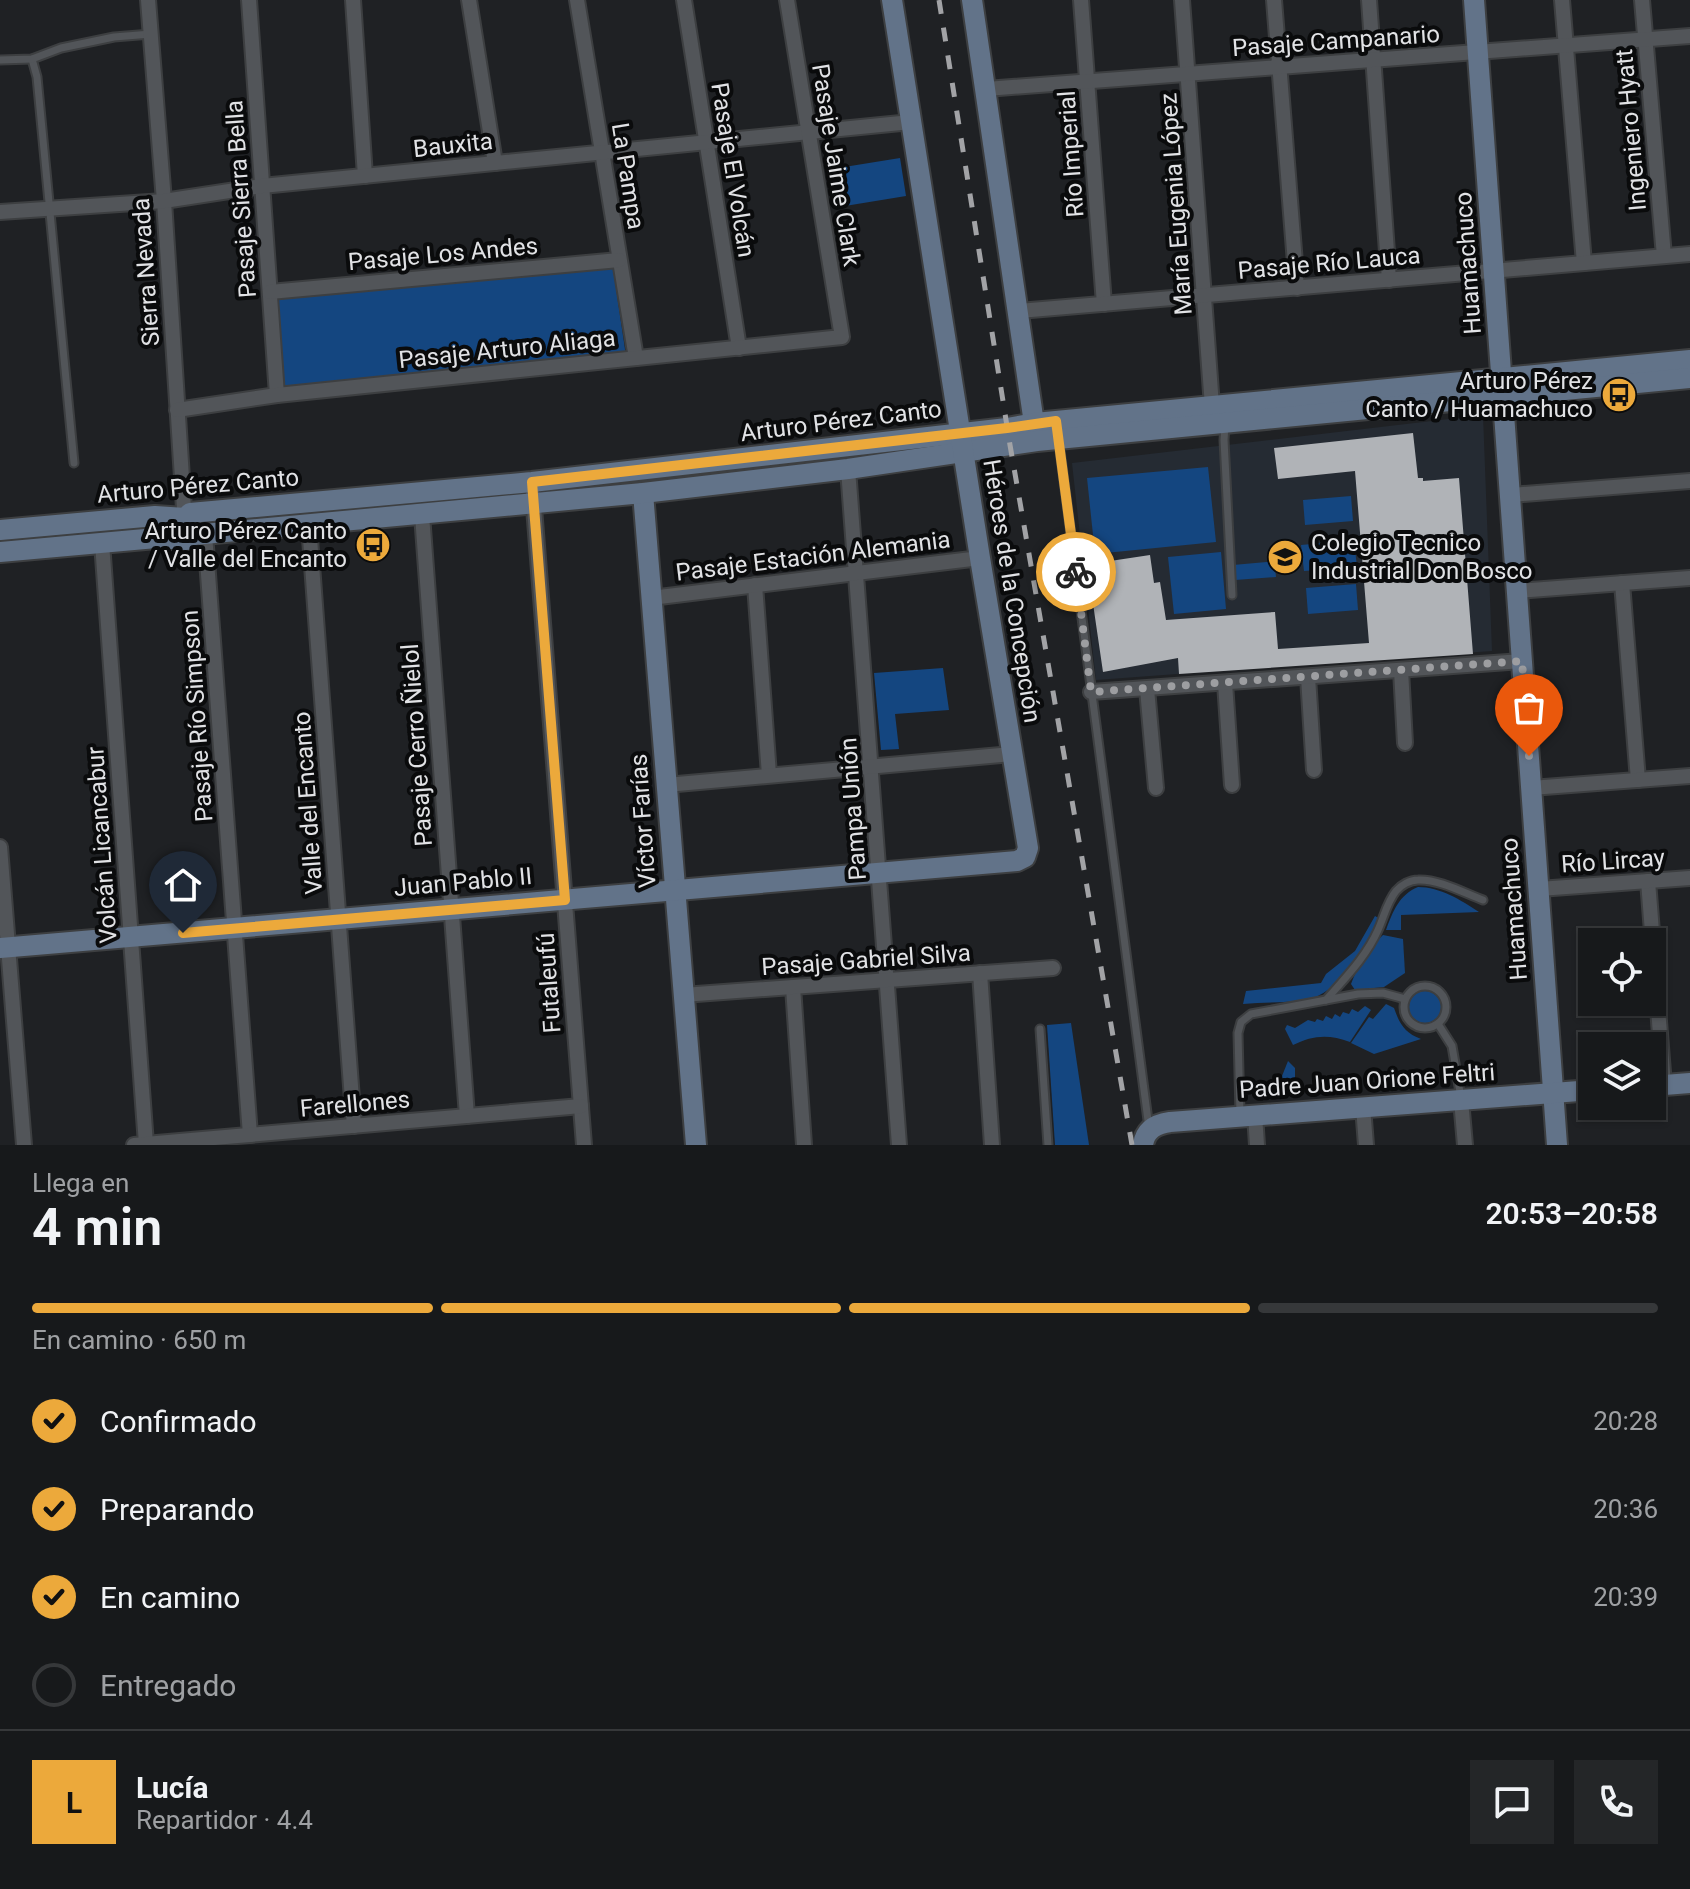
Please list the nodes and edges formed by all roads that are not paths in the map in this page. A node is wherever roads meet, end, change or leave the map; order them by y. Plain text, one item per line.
1 (148, 0) edge
2 (249, 0) edge
3 (353, 0) edge
4 (469, 0) edge
5 (577, 0) edge
6 (684, 0) edge
7 (787, 0) edge
8 (892, 0) edge
9 (972, 0) edge
10 (1081, 0) edge
11 (1182, 0) edge
12 (1274, 0) edge
13 (1369, 0) edge
14 (1474, 0) edge
15 (1562, 0) edge
16 (1642, 0) edge
17 (151, 34) junction
18 (1690, 36) edge
19 (1646, 39) junction
20 (1565, 46) junction
21 (1478, 52) junction
22 (32, 59) junction
23 (0, 60) edge
24 (1373, 60) junction
25 (1279, 67) junction
26 (1188, 74) junction
27 (1087, 82) junction
28 (986, 89) junction
29 (911, 122) junction
30 (808, 132) junction
31 (706, 142) junction
32 (602, 153) junction
33 (495, 163) junction
34 (365, 176) junction
35 (262, 186) junction
36 (164, 201) junction
37 (49, 207) junction
38 (0, 212) edge
39 (1690, 254) edge
40 (1664, 256) junction
41 (619, 260) junction
42 (1584, 263) junction
43 (1495, 271) junction
44 (1389, 280) junction
45 (1297, 288) junction
46 (270, 292) junction
47 (1205, 295) junction
48 (1104, 304) junction
49 (1019, 311) junction
50 (842, 337) joint
51 (739, 348) junction
52 (636, 358) junction
53 (1690, 360) edge
54 (1690, 378) edge
55 (1503, 387) junction
56 (277, 395) junction
57 (1212, 406) junction
58 (177, 410) junction
59 (1225, 423) junction
60 (1047, 431) junction
61 (962, 443) junction
62 (74, 463) dead end
63 (848, 469) junction
64 (1690, 481) edge
65 (532, 482) junction
66 (643, 493) junction
67 (1511, 495) junction
68 (535, 505) junction
69 (422, 515) junction
70 (185, 518) junction
71 (309, 525) junction
72 (0, 530) edge
73 (195, 537) junction
74 (102, 543) junction
75 (0, 552) edge
76 (980, 558) junction
77 (856, 573) junction
78 (1690, 578) edge
79 (1622, 583) junction
80 (755, 585) junction
81 (1518, 591) junction
82 (1232, 595) dead end
83 (651, 598) junction
84 (1522, 661) junction
85 (1401, 670) junction
86 (1308, 677) junction
87 (1225, 683) junction
88 (1147, 689) junction
89 (1091, 692) junction
90 (1405, 743) dead end
91 (1012, 754) junction
92 (872, 767) junction
93 (1314, 770) dead end
94 (769, 775) junction
95 (1690, 776) edge
96 (1638, 780) junction
97 (666, 785) junction
98 (1232, 785) dead end
99 (1156, 788) dead end
100 (1531, 788) junction
101 (0, 847) edge
102 (1025, 857) joint
103 (880, 873) junction
104 (1690, 878) edge
105 (1648, 881) junction
106 (1539, 889) junction
107 (674, 890) junction
108 (565, 900) junction
109 (1483, 900) dead end
110 (452, 910) junction
111 (339, 919) junction
112 (235, 928) junction
113 (131, 937) junction
114 (4, 948) edge
115 (1053, 968) dead end
116 (980, 973) junction
117 (887, 980) junction
118 (793, 987) junction
119 (683, 995) junction
120 (1405, 999) junction
121 (1326, 1000) junction
122 (1438, 1024) junction
123 (1040, 1029) dead end
124 (1655, 1032) edge
125 (1690, 1083) edge
126 (1666, 1085) edge
127 (1578, 1091) edge
128 (1554, 1093) junction
129 (1461, 1100) junction
130 (581, 1106) junction
131 (1363, 1107) junction
132 (467, 1116) junction
133 (1247, 1116) junction
134 (354, 1126) junction
135 (250, 1135) junction
136 (1146, 1138) edge
137 (146, 1144) edge
138 (24, 1145) edge
139 (134, 1145) edge
140 (584, 1145) edge
141 (696, 1145) edge
142 (804, 1145) edge
143 (899, 1145) edge
144 (992, 1145) edge
145 (1048, 1145) edge
146 (1257, 1145) edge
147 (1366, 1145) edge
148 (1465, 1145) edge
149 (1557, 1145) edge

1 - 17 street, Sierra Nevada
2 - 35 street, Pasaje Sierra Bella
3 - 34 street
4 - 33 street
5 - 32 street, La Pampa
6 - 31 street, Pasaje El Volcán
7 - 30 street, Pasaje Jaime Clark
8 - 29 street, Héroes de la Concepción
9 - 28 street
10 - 27 street, Río Imperial
11 - 26 street, María Eugenia López
12 - 25 street
13 - 24 street
14 - 21 street, Huamachuco
15 - 20 street
16 - 19 street, Ingeniero Hyatt
17 - 22 lane
17 - 36 street, Sierra Nevada
18 - 19 street, Pasaje Campanario
19 - 20 street, Pasaje Campanario
19 - 40 street, Ingeniero Hyatt
20 - 21 street, Pasaje Campanario
20 - 42 street
21 - 24 street, Pasaje Campanario
21 - 43 street, Huamachuco
22 - 23 lane
22 - 37 lane
24 - 25 street, Pasaje Campanario
24 - 44 street
25 - 26 street, Pasaje Campanario
25 - 45 street
26 - 27 street, Pasaje Campanario
26 - 47 street, María Eugenia López
27 - 28 street, Pasaje Campanario
27 - 48 street, Río Imperial
28 - 49 street
29 - 30 street, Bauxita
29 - 61 street, Héroes de la Concepción
30 - 31 street, Bauxita
30 - 50 street, Pasaje Jaime Clark
31 - 32 street, Bauxita
31 - 51 street, Pasaje El Volcán
32 - 33 street, Bauxita
32 - 41 street, La Pampa
33 - 34 street, Bauxita
34 - 35 street, Bauxita
35 - 36 street, Bauxita
35 - 46 street, Pasaje Sierra Bella
36 - 37 street, Bauxita
36 - 58 street, Sierra Nevada
37 - 38 street, Bauxita
37 - 62 lane
39 - 40 street, Pasaje Río Lauca
40 - 42 street, Pasaje Río Lauca
41 - 46 street, Pasaje Los Andes
41 - 52 street, La Pampa
42 - 43 street, Pasaje Río Lauca
43 - 44 street, Pasaje Río Lauca
43 - 55 street, Huamachuco
44 - 45 street, Pasaje Río Lauca
45 - 47 street, Pasaje Río Lauca
46 - 56 street, Pasaje Sierra Bella
47 - 48 street, Pasaje Río Lauca
47 - 57 street, María Eugenia López
48 - 49 street, Pasaje Río Lauca
49 - 60 street
50 - 51 street, Pasaje Arturo Aliaga
51 - 52 street, Pasaje Arturo Aliaga
52 - 56 street, Pasaje Arturo Aliaga
53 - 55 street, Arturo Pérez Canto
54 - 55 street, Arturo Pérez Canto
55 - 57 street, Arturo Pérez Canto
55 - 59 street, Arturo Pérez Canto
55 - 67 street, Huamachuco
56 - 58 street, Pasaje Arturo Aliaga
57 - 60 street, Arturo Pérez Canto
58 - 70 street, Sierra Nevada
59 - 60 street, Arturo Pérez Canto
59 - 82 lane
60 - 61 street, Arturo Pérez Canto
60 - 89 lane
61 - 63 street, Arturo Pérez Canto
61 - 65 street, Arturo Pérez Canto
61 - 76 street, Héroes de la Concepción
63 - 66 street, Arturo Pérez Canto
63 - 77 street, Pampa Unión
64 - 67 street
65 - 68 street, Futaleufú
65 - 70 street, Arturo Pérez Canto
66 - 68 street, Arturo Pérez Canto
66 - 83 street, Víctor Farías
67 - 81 street, Huamachuco
68 - 69 street, Arturo Pérez Canto
68 - 108 street, Futaleufú
69 - 71 street, Arturo Pérez Canto
69 - 110 street, Pasaje Cerro Ñielol
70 - 72 street, Arturo Pérez Canto
70 - 73 street, Sierra Nevada
71 - 73 street, Arturo Pérez Canto
71 - 111 street, Valle del Encanto
73 - 74 street, Arturo Pérez Canto
73 - 112 street, Pasaje Río Simpson
74 - 75 street, Arturo Pérez Canto
74 - 113 street, Volcán Licancabur
76 - 77 street, Pasaje Estación Alemania
76 - 91 street, Héroes de la Concepción
77 - 80 street, Pasaje Estación Alemania
77 - 92 street, Pampa Unión
78 - 79 street
79 - 81 street
79 - 96 street
80 - 83 street, Pasaje Estación Alemania
80 - 94 street
81 - 84 street, Huamachuco
83 - 97 street, Víctor Farías
84 - 85 street
84 - 100 street, Huamachuco
85 - 86 street
85 - 90 street
86 - 87 street
86 - 93 street
87 - 88 street
87 - 98 street
88 - 89 street
88 - 99 street
89 - 136 lane
91 - 92 street
91 - 102 street, Héroes de la Concepción
92 - 94 street
92 - 103 street, Pampa Unión
94 - 97 street
95 - 96 street
96 - 100 street
97 - 107 street, Víctor Farías
100 - 106 street, Huamachuco
101 - 114 street
102 - 103 street, Juan Pablo II
103 - 107 street, Juan Pablo II
103 - 117 street, Pampa Unión
104 - 105 street, Río Lircay
105 - 106 street, Río Lircay
105 - 124 street
106 - 128 street, Huamachuco
107 - 108 street, Juan Pablo II
107 - 119 street, Víctor Farías
108 - 110 street, Juan Pablo II
108 - 130 street, Futaleufú
109 - 121 lane
110 - 111 street, Juan Pablo II
110 - 132 street, Pasaje Cerro Ñielol
111 - 112 street, Juan Pablo II
111 - 134 street, Valle del Encanto
112 - 113 street, Juan Pablo II
112 - 135 street, Pasaje Río Simpson
113 - 114 street, Juan Pablo II
113 - 137 street, Volcán Licancabur
114 - 138 street
115 - 116 street, Pasaje Gabriel Silva
116 - 117 street, Pasaje Gabriel Silva
116 - 144 street
117 - 118 street, Pasaje Gabriel Silva
117 - 143 street, Pampa Unión
118 - 119 street, Pasaje Gabriel Silva
118 - 142 street
119 - 141 street, Víctor Farías
120 - 121 lane
120 - 122 lane
120 - 122 lane
121 - 133 lane
122 - 129 lane
123 - 145 lane
125 - 126 street
127 - 128 street, Padre Juan Orione Feltri
128 - 129 street, Padre Juan Orione Feltri
128 - 149 street, Huamachuco
129 - 131 street, Padre Juan Orione Feltri
129 - 148 street
130 - 132 street, Farellones
130 - 140 street, Futaleufú
131 - 133 street, Padre Juan Orione Feltri
131 - 147 street
132 - 134 street, Farellones
133 - 136 street, Padre Juan Orione Feltri
133 - 146 street
134 - 135 street, Farellones
135 - 137 street, Farellones
137 - 139 street, Farellones

